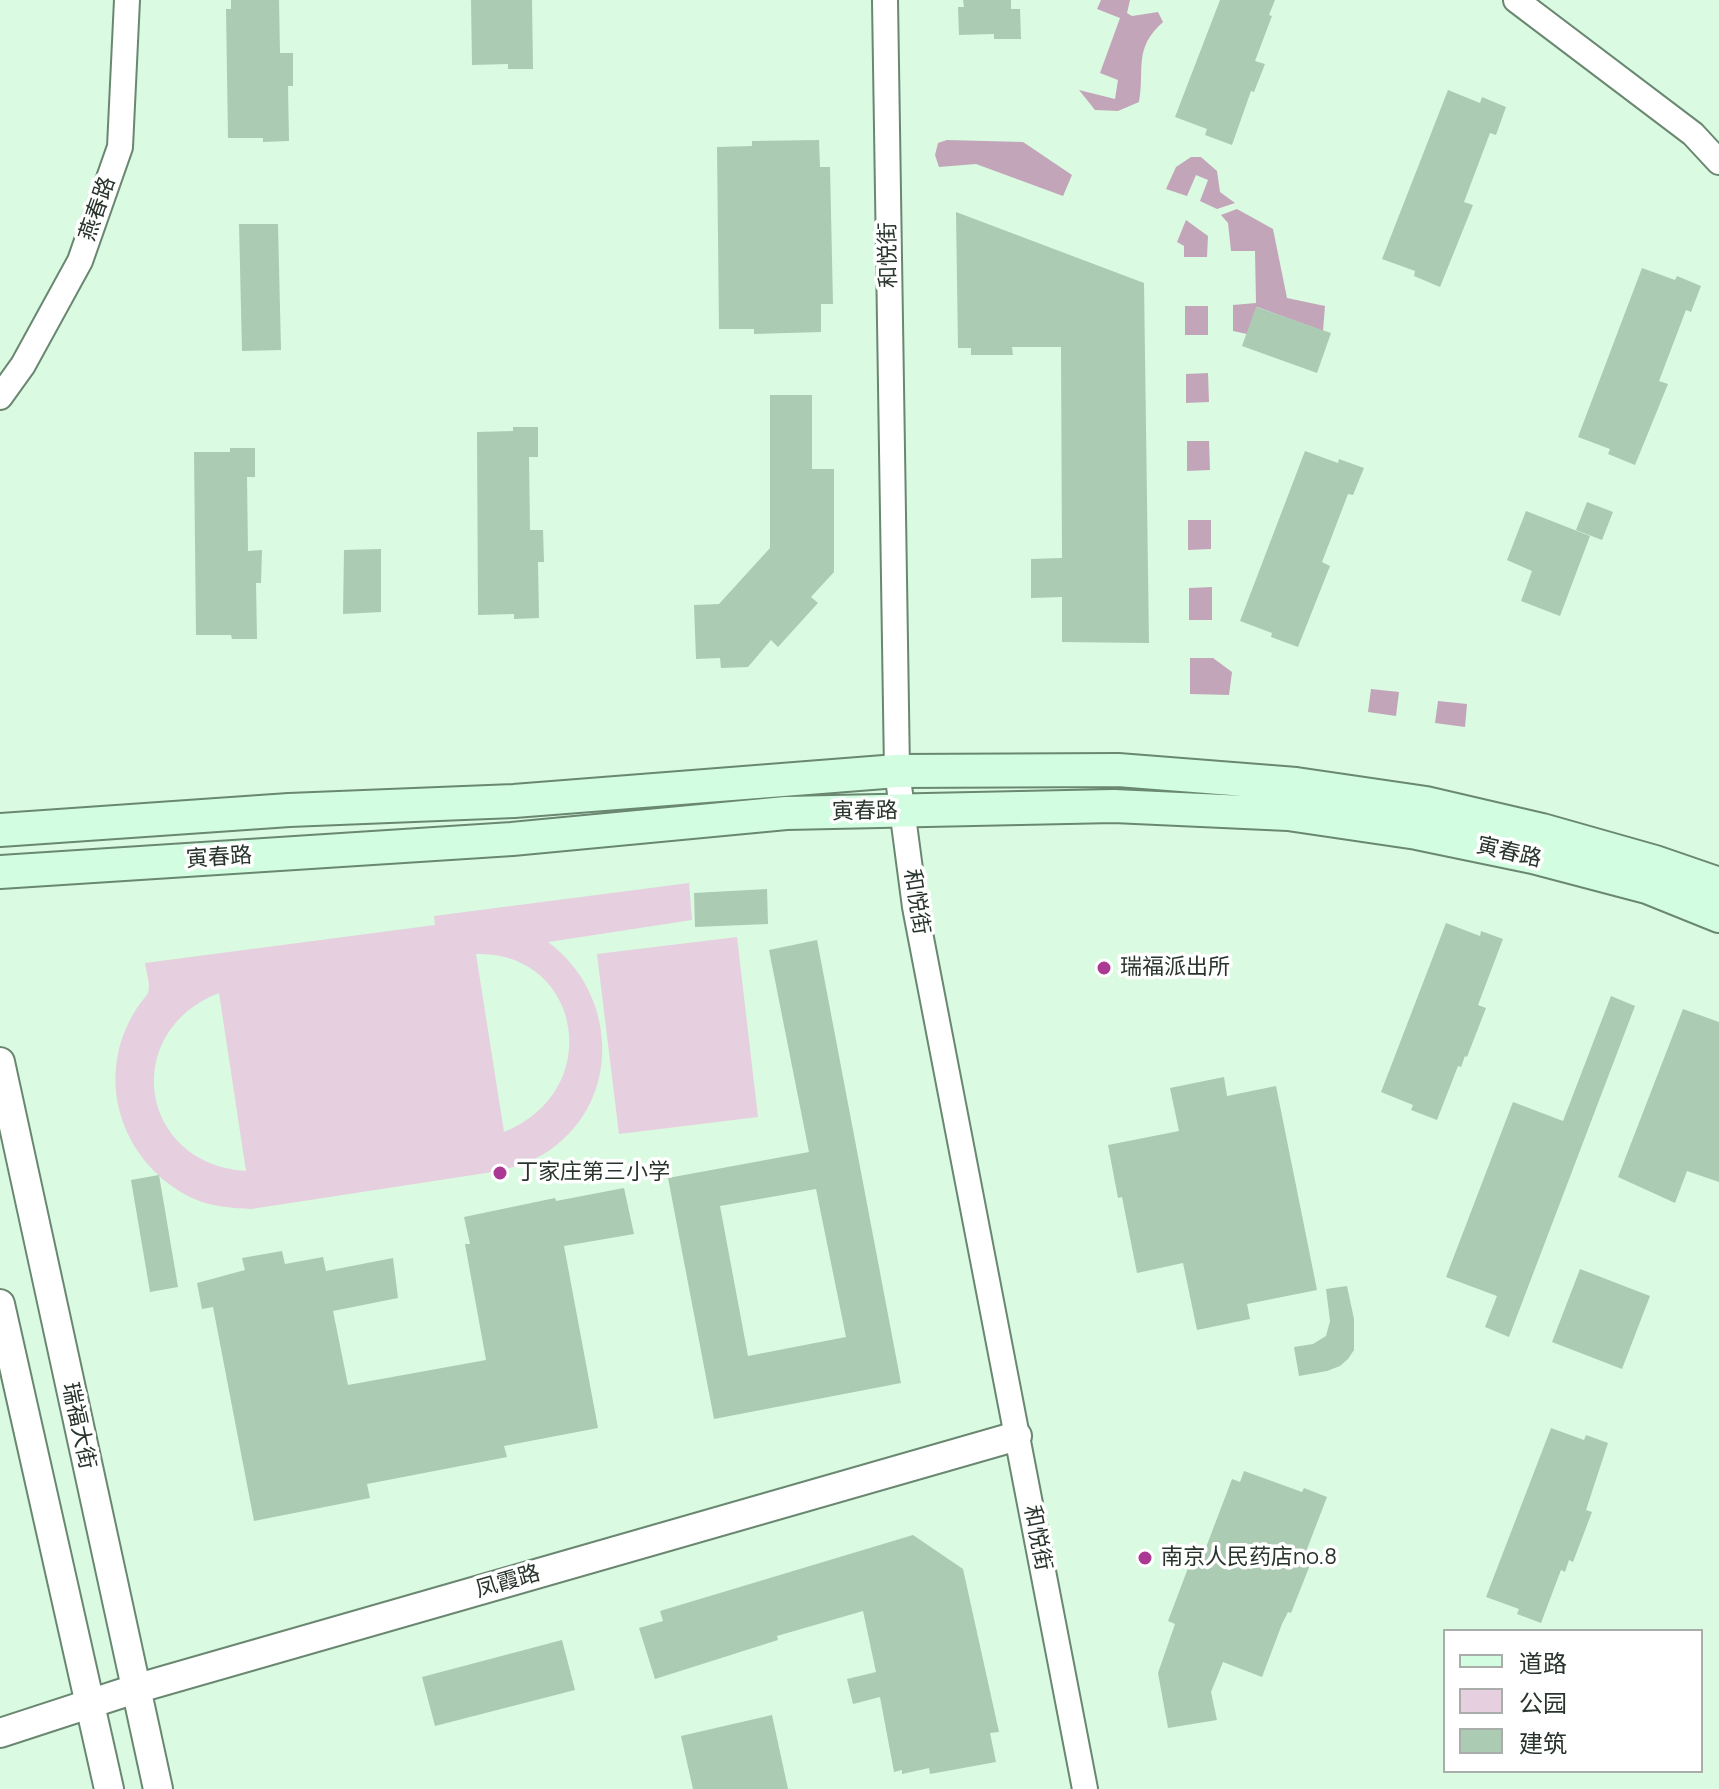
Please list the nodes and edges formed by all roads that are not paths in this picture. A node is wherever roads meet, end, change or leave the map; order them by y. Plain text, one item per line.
1 (127, 0) edge
2 (885, 0) edge
3 (1516, 0) edge
4 (1719, 162) edge
5 (0, 397) edge
6 (897, 771) junction
7 (902, 811) junction
8 (0, 830) edge
9 (0, 872) edge
10 (1719, 884) edge
11 (1719, 916) edge
12 (0, 1062) edge
13 (0, 1304) edge
14 (1017, 1436) junction
15 (135, 1689) junction
16 (90, 1704) junction
17 (0, 1733) edge
18 (109, 1789) edge
19 (158, 1789) edge
20 (1085, 1789) edge

1 - 5 street, 燕春路
2 - 6 street, 和悦街
3 - 4 street
6 - 7 street, 和悦街
6 - 8 main road, 寅春路
6 - 10 main road, 寅春路
7 - 9 main road, 寅春路
7 - 11 main road, 寅春路
7 - 14 street, 和悦街
12 - 15 street, 瑞福大街
13 - 16 street
14 - 15 street, 凤霞路
14 - 20 street, 和悦街
15 - 16 street, 凤霞路
15 - 19 street, 瑞福大街
16 - 17 street, 凤霞路
16 - 18 street

